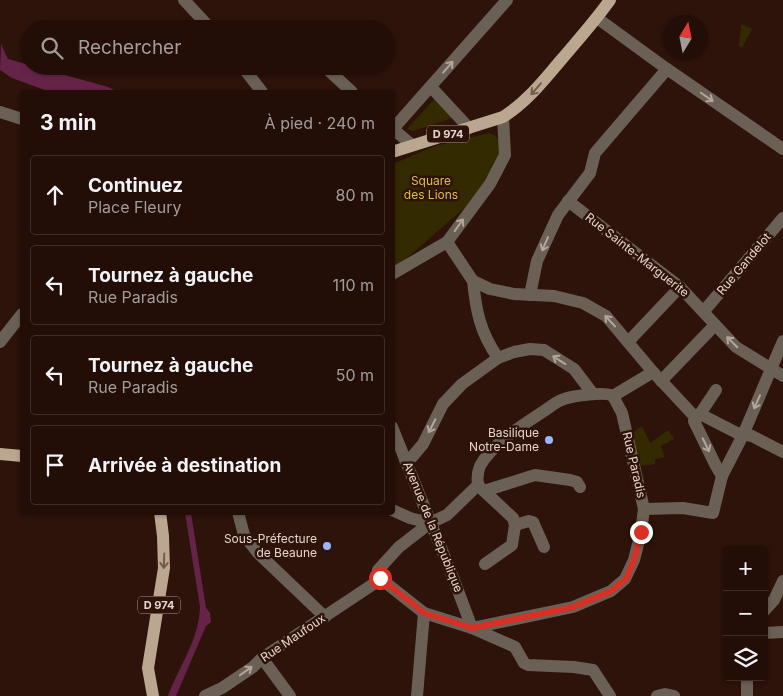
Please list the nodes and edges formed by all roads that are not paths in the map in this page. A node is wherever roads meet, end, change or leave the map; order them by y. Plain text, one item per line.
1 (184, 0) edge
2 (507, 0) edge
3 (610, 0) edge
4 (597, 18) junction
5 (203, 20) edge
6 (667, 69) junction
7 (250, 75) edge
8 (334, 75) edge
9 (431, 87) junction
10 (261, 90) edge
11 (350, 90) edge
12 (0, 112) edge
13 (503, 116) junction
14 (20, 118) edge
15 (395, 127) edge
16 (469, 128) junction
17 (395, 131) edge
18 (412, 145) junction
19 (783, 149) edge
20 (395, 151) edge
21 (568, 201) junction
22 (783, 218) edge
23 (447, 242) junction
24 (395, 272) edge
25 (473, 281) junction
26 (680, 287) junction
27 (530, 295) junction
28 (704, 311) junction
29 (20, 317) edge
30 (715, 325) junction
31 (783, 341) edge
32 (0, 342) edge
33 (628, 342) junction
34 (498, 358) junction
35 (777, 373) edge
36 (657, 376) junction
37 (716, 390) dead end
38 (593, 394) junction
39 (613, 396) junction
40 (698, 416) junction
41 (395, 435) edge
42 (743, 435) junction
43 (783, 452) edge
44 (0, 454) edge
45 (20, 456) edge
46 (405, 460) junction
47 (722, 476) junction
48 (580, 487) dead end
49 (481, 488) junction
50 (644, 510) junction
51 (395, 511) edge
52 (160, 515) edge
53 (239, 515) edge
54 (430, 522) junction
55 (516, 525) junction
56 (544, 547) dead end
57 (485, 564) dead end
58 (380, 578) junction
59 (783, 581) edge
60 (768, 607) edge
61 (424, 613) junction
62 (325, 617) junction
63 (472, 628) junction
64 (783, 632) edge
65 (768, 634) edge
66 (262, 658) junction
67 (747, 681) edge
68 (153, 696) edge
69 (205, 696) edge
70 (290, 696) edge
71 (417, 696) edge
72 (610, 696) edge
73 (657, 696) edge
74 (674, 696) edge
75 (747, 696) edge

1 - 5 street
9 -> 2 street
3 - 4 main road, D 974
4 - 6 street
4 -> 13 main road, D 974
6 -> 19 street
6 - 21 street
7 - 10 street
8 - 11 street
9 - 15 street
9 - 16 street
12 - 14 street
13 - 16 main road, D 974
23 -> 13 street
16 - 18 main road, D 974
17 - 18 street, D 974
18 - 20 main road, D 974
21 - 26 street, Rue Sainte-Marguerite
21 -> 27 street
22 - 28 street, Rue Gandelot
23 - 24 street
23 - 25 street
25 - 27 street
25 - 34 street
26 - 28 street, Rue Sainte-Marguerite
26 - 33 street
33 -> 27 street
28 - 30 street, Rue Sainte-Marguerite
29 - 32 street
35 -> 30 street, Rue Sainte-Marguerite
30 - 36 street
31 - 35 street
33 - 36 street
38 -> 34 street
34 -> 46 street
35 -> 42 street
36 - 39 street
36 - 40 street
37 - 40 street
38 - 39 street
38 - 49 street
39 - 50 street, Rue Paradis
40 - 42 street
40 -> 47 street
41 - 46 street, Avenue de la République
42 - 43 street
42 - 47 street
44 - 45 main road
46 - 54 street, Avenue de la République
47 - 50 street
48 - 49 street
49 - 54 street
49 - 55 street
50 - 63 street, Rue Paradis
51 - 54 street
52 -> 68 main road, D 974
53 - 62 street
54 - 58 street
54 - 63 street, Avenue de la République
55 - 56 street
55 - 57 street
58 - 61 street
58 - 62 street, Rue Maufoux
59 - 60 street
61 - 63 street
61 - 71 street
62 - 66 street, Rue Maufoux
63 - 72 street
64 - 65 street
69 -> 66 street, Rue Maufoux
66 - 70 street
67 - 75 street
73 - 74 street

